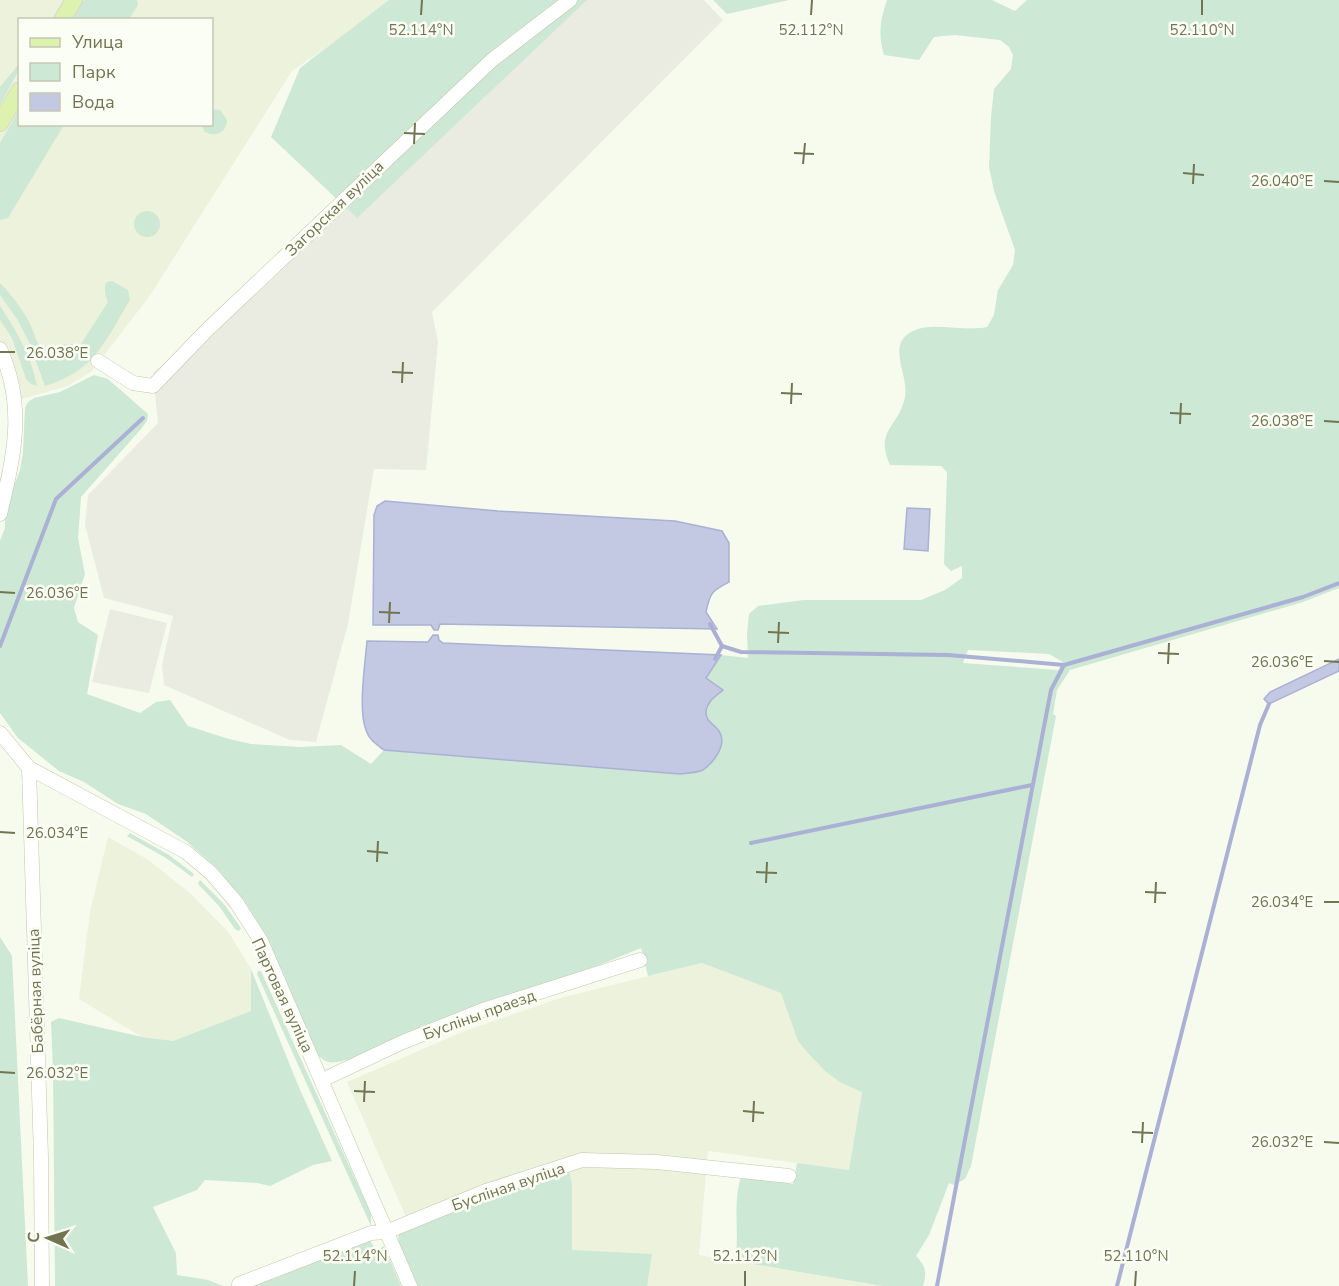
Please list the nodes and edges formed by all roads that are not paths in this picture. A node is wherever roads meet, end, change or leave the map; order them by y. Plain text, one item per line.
1 (74, 0) edge
2 (570, 0) edge
3 (63, 18) edge
4 (18, 93) edge
5 (0, 123) edge
6 (0, 349) edge
7 (98, 361) dead end
8 (0, 514) edge
9 (0, 733) edge
10 (29, 768) junction
11 (640, 960) dead end
12 (322, 1080) junction
13 (789, 1176) dead end
14 (386, 1232) junction
15 (239, 1284) dead end
16 (42, 1286) edge
17 (410, 1286) edge

1 - 3 main road
2 - 7 street, Загорская вуліца
4 - 5 main road
6 - 8 street
9 - 10 street
10 - 12 street, Партовая вуліца
10 - 16 street, Бабёрная вуліца
11 - 12 street, Бусліны праезд
12 - 14 street, Партовая вуліца
13 - 14 street, Бусліная вуліца
14 - 15 street, Бусліная вуліца
14 - 17 street, Партовая вуліца

